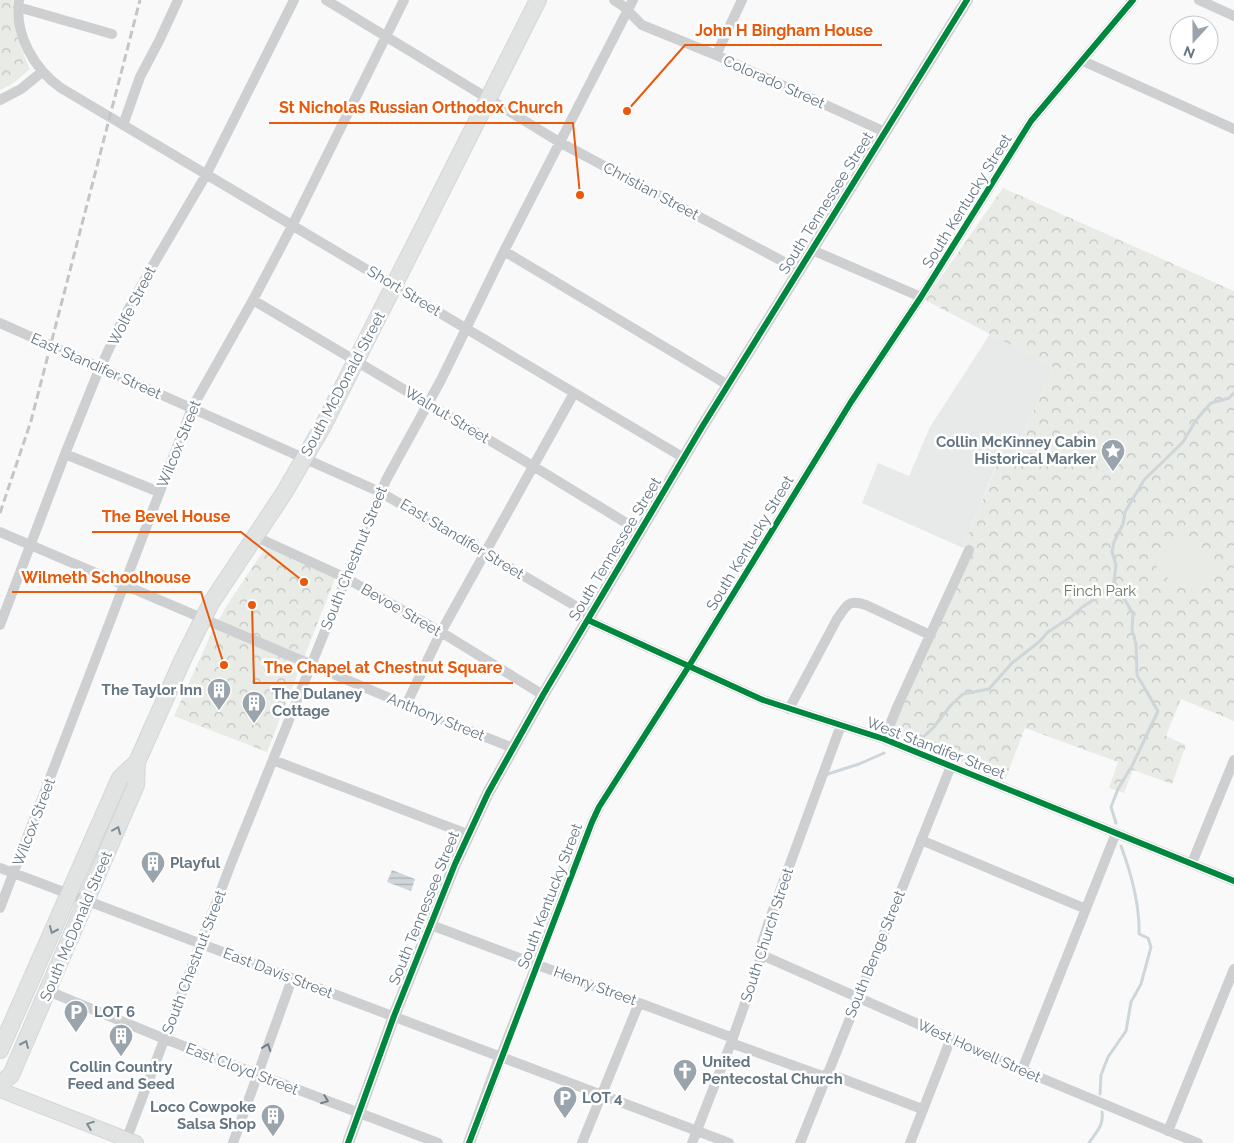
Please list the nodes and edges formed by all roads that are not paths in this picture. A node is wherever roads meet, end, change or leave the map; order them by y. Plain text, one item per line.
1 (178, 0) edge
2 (294, 0) edge
3 (326, 0) edge
4 (404, 0) edge
5 (538, 0) edge
6 (614, 0) edge
7 (633, 0) edge
8 (742, 0) edge
9 (967, 0) edge
10 (1133, 0) edge
11 (1199, 0) edge
12 (18, 4) edge
13 (628, 11) junction
14 (1234, 16) edge
15 (112, 34) dead end
16 (387, 36) junction
17 (716, 55) junction
18 (1083, 61) junction
19 (42, 72) junction
20 (489, 98) junction
21 (0, 100) edge
22 (123, 125) junction
23 (1234, 129) edge
24 (885, 132) junction
25 (561, 143) junction
26 (206, 175) junction
27 (292, 226) junction
28 (812, 250) junction
29 (504, 251) junction
30 (799, 270) junction
31 (394, 285) junction
32 (921, 297) junction
33 (253, 300) junction
34 (0, 323) edge
35 (466, 328) junction
36 (356, 360) junction
37 (101, 368) junction
38 (728, 385) junction
39 (574, 393) junction
40 (428, 405) junction
41 (192, 408) junction
42 (65, 454) junction
43 (305, 457) junction
44 (684, 458) junction
45 (533, 466) junction
46 (159, 492) junction
47 (380, 492) junction
48 (0, 532) edge
49 (641, 532) junction
50 (254, 536) junction
51 (30, 545) junction
52 (969, 550) dead end
53 (485, 553) junction
54 (346, 578) junction
55 (125, 585) junction
56 (204, 618) junction
57 (588, 620) junction
58 (0, 625) edge
59 (441, 632) junction
60 (930, 635) junction
61 (311, 664) junction
62 (690, 666) junction
63 (542, 695) junction
64 (406, 705) junction
65 (789, 709) junction
66 (841, 725) junction
67 (884, 739) junction
68 (513, 748) junction
69 (273, 760) junction
70 (1234, 760) edge
71 (136, 762) junction
72 (951, 766) junction
73 (1116, 833) junction
74 (468, 834) junction
75 (921, 840) junction
76 (1192, 863) junction
77 (0, 868) edge
78 (14, 874) junction
79 (1234, 880) edge
80 (69, 895) junction
81 (86, 902) junction
82 (0, 908) edge
83 (1086, 908) junction
84 (431, 925) junction
85 (201, 944) junction
86 (762, 955) junction
87 (536, 964) junction
88 (1234, 969) edge
89 (292, 979) junction
90 (48, 991) junction
91 (857, 997) junction
92 (639, 1003) junction
93 (394, 1016) junction
94 (951, 1038) junction
95 (165, 1039) junction
96 (732, 1041) junction
97 (0, 1050) edge
98 (500, 1058) junction
99 (1022, 1070) junction
100 (257, 1075) junction
101 (826, 1075) junction
102 (0, 1084) edge
103 (0, 1090) edge
104 (600, 1096) junction
105 (922, 1109) junction
106 (359, 1113) junction
107 (696, 1131) junction
108 (1168, 1131) junction
109 (129, 1142) edge
110 (234, 1143) edge
111 (348, 1143) edge
112 (438, 1143) edge
113 (469, 1143) edge
114 (582, 1143) edge
115 (692, 1143) edge
116 (729, 1143) edge
117 (800, 1143) edge
118 (910, 1143) edge
119 (1198, 1143) edge

1 - 22 street
2 - 26 street, Wolfe Street
3 - 16 street, Christian Street
4 - 16 street, Wilcox Street
5 - 20 main road, South McDonald Street
6 - 13 street, Colorado Street
7 - 13 street, South Chestnut Street
8 - 17 street
9 - 24 street, South Tennessee Street
10 - 18 street, South Kentucky Street
11 - 14 street
12 - 15 street
12 - 19 street, Short Street
13 - 17 street, Colorado Street
13 - 25 street, South Chestnut Street
16 - 20 street, Christian Street
16 - 27 street, Wilcox Street
17 - 24 street, Colorado Street
18 - 23 street
18 - 32 street, South Kentucky Street
19 - 21 street
19 - 22 street, Short Street
20 - 25 street, Christian Street
20 - 31 main road, South McDonald Street
22 - 26 street, Short Street
24 - 28 street, South Tennessee Street
25 - 29 street, South Chestnut Street
25 - 30 street, Christian Street
26 - 27 street, Short Street
26 - 37 street, Wolfe Street
27 - 31 street, Short Street
27 - 33 street, Wilcox Street
28 - 30 street, South Tennessee Street
28 - 32 street
29 - 35 street, South Chestnut Street
29 - 38 street
30 - 38 street, South Tennessee Street
31 - 35 street, Short Street
31 - 36 main road, South McDonald Street
32 - 62 street, South Kentucky Street
33 - 36 street, Walnut Street
33 - 41 street, Wilcox Street
34 - 37 street, East Standifer Street
35 - 39 street, Short Street
35 - 40 street, South Chestnut Street
36 - 40 street, Walnut Street
36 - 43 main road, South McDonald Street
37 - 41 street, East Standifer Street
37 - 42 street, Wolfe Street
38 - 44 street, South Tennessee Street
39 - 44 street, Short Street
39 - 45 street
40 - 45 street, Walnut Street
40 - 47 street, South Chestnut Street
41 - 43 street, East Standifer Street
41 - 46 street, Wilcox Street
42 - 46 street
42 - 51 street, Wolfe Street
43 - 47 street, East Standifer Street
43 - 50 main road, South McDonald Street
44 - 49 street, South Tennessee Street
45 - 49 street, Walnut Street
45 - 53 street
46 - 55 street, Wilcox Street
47 - 53 street, East Standifer Street
47 - 54 street, South Chestnut Street
48 - 51 street, Anthony Street
49 - 57 street, South Tennessee Street
50 - 54 street, Bevoe Street
50 - 56 main road, South McDonald Street
51 - 55 street, Anthony Street
51 - 58 street, Wolfe Street
52 - 60 street
53 - 57 street, East Standifer Street
53 - 59 street
54 - 59 street, Bevoe Street
54 - 61 street, South Chestnut Street
55 - 56 street, Anthony Street
55 - 78 street, Wilcox Street
56 - 61 street, Anthony Street
56 - 71 main road, South McDonald Street
57 - 62 street, West Standifer Street
57 - 63 street, South Tennessee Street
59 - 63 street, Bevoe Street
59 - 64 street
60 - 65 street
60 - 67 street
61 - 64 street, Anthony Street
61 - 69 street, South Chestnut Street
62 - 65 street, West Standifer Street
62 - 87 street, South Kentucky Street
63 - 68 street, South Tennessee Street
64 - 68 street, Anthony Street
65 - 66 street, West Standifer Street
66 - 67 street, West Standifer Street
66 - 86 street, South Church Street
67 - 72 street, West Standifer Street
68 - 74 street, South Tennessee Street
69 - 74 street
69 - 85 street, South Chestnut Street
70 - 76 street
71 - 80 main road, South McDonald Street
81 -> 71 main road, South McDonald Street
72 - 73 street, West Standifer Street
72 - 75 street, South Benge Street
73 - 76 street, West Standifer Street
73 - 83 street
74 - 84 street, South Tennessee Street
75 - 83 street
75 - 91 street, South Benge Street
76 - 79 street, West Standifer Street
77 - 78 street, East Davis Street
78 - 80 street, East Davis Street
78 - 82 street, Wilcox Street
80 - 81 street, East Davis Street
80 -> 97 main road, South McDonald Street
81 - 85 street, East Davis Street
81 - 90 main road, South McDonald Street
83 - 99 street
84 - 87 street, Henry Street
84 - 93 street, South Tennessee Street
85 - 89 street, East Davis Street
85 - 95 street, South Chestnut Street
86 - 91 street, West Howell Street
86 - 96 street, South Church Street
87 - 92 street, Henry Street
87 - 98 street, South Kentucky Street
88 - 108 street
89 - 93 street, East Davis Street
100 -> 89 street
90 - 95 street, East Cloyd Street
102 -> 90 main road, South McDonald Street
91 - 94 street, West Howell Street
91 - 101 street, South Benge Street
92 - 96 street, Henry Street
92 - 104 street
93 - 98 street, East Davis Street
93 - 106 street, South Tennessee Street
94 - 99 street, West Howell Street
94 - 105 street
95 - 100 street, East Cloyd Street
95 - 109 street, South Chestnut Street
96 - 101 street
96 - 107 street, South Church Street
98 - 104 street, East Davis Street
98 - 113 street, South Kentucky Street
99 - 108 street, West Howell Street
100 -> 106 street, East Cloyd Street
100 - 110 street
101 - 105 street
101 - 117 street, South Benge Street
109 -> 103 main road
104 - 107 street, East Davis Street
104 - 114 street
105 - 118 street
106 - 111 street, South Tennessee Street
106 - 112 street, East Cloyd Street
107 - 115 street, South Church Street
107 - 116 street, East Davis Street
108 - 119 street, West Howell Street

